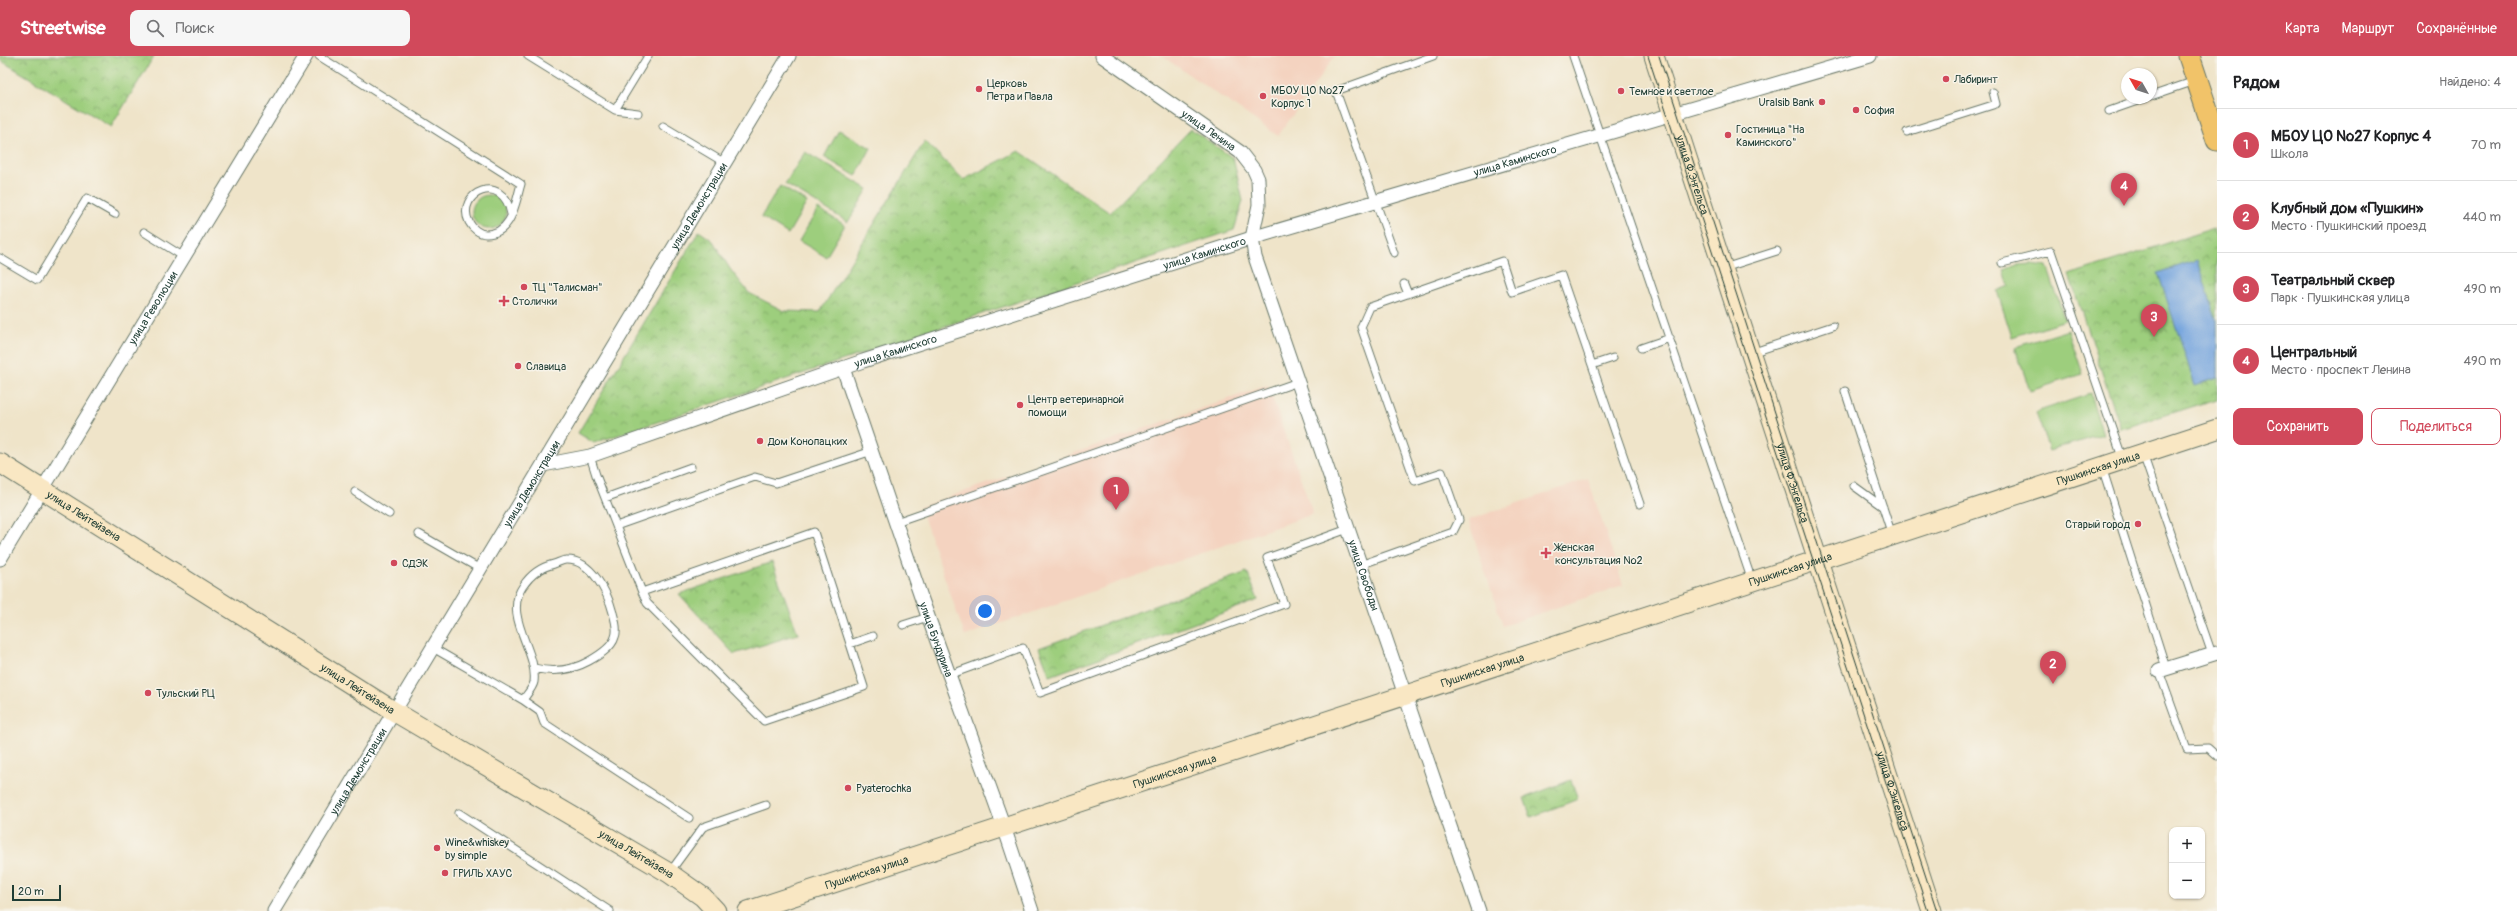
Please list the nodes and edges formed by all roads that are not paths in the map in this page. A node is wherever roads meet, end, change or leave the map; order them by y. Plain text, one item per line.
1 (306, 56) edge
2 (319, 56) edge
3 (528, 56) edge
4 (648, 56) edge
5 (789, 56) edge
6 (1102, 56) edge
7 (1433, 56) edge
8 (1573, 56) edge
9 (1654, 56) edge
10 (1870, 56) edge
11 (2189, 56) edge
12 (2197, 80) junction
13 (1993, 92) dead end
14 (2157, 94) edge
15 (2129, 104) edge
16 (615, 110) junction
17 (2109, 111) dead end
18 (638, 112) dead end
19 (1674, 115) junction
20 (663, 126) dead end
21 (1907, 132) dead end
22 (1600, 136) junction
23 (2217, 140) edge
24 (725, 163) junction
25 (1376, 201) junction
26 (115, 214) dead end
27 (511, 214) junction
28 (144, 232) dead end
29 (1252, 238) junction
30 (1777, 251) dead end
31 (1394, 253) dead end
32 (184, 257) junction
33 (0, 258) edge
34 (2002, 263) dead end
35 (1724, 269) junction
36 (1404, 284) dead end
37 (1408, 294) junction
38 (1833, 326) dead end
39 (1670, 338) junction
40 (1641, 348) dead end
41 (1751, 353) junction
42 (1613, 358) dead end
43 (1592, 365) junction
44 (843, 368) junction
45 (1298, 382) junction
46 (1845, 391) dead end
47 (2217, 429) edge
48 (872, 451) junction
49 (2143, 453) junction
50 (590, 456) junction
51 (2123, 460) junction
52 (0, 463) edge
53 (543, 465) junction
54 (691, 467) dead end
55 (2102, 467) junction
56 (1854, 486) dead end
57 (43, 489) junction
58 (355, 492) dead end
59 (604, 498) junction
60 (1640, 504) dead end
61 (1883, 507) junction
62 (389, 514) dead end
63 (896, 522) junction
64 (616, 526) junction
65 (1348, 529) junction
66 (419, 534) dead end
67 (1892, 536) junction
68 (0, 559) edge
69 (1818, 560) junction
70 (1360, 565) junction
71 (480, 569) junction
72 (1753, 581) junction
73 (642, 592) junction
74 (928, 617) junction
75 (903, 625) dead end
76 (873, 636) dead end
77 (850, 644) junction
78 (433, 648) junction
79 (2215, 654) edge
80 (534, 668) junction
81 (2163, 670) junction
82 (949, 675) junction
83 (1405, 695) junction
84 (523, 700) junction
85 (395, 712) junction
86 (2217, 756) edge
87 (766, 805) dead end
88 (459, 813) dead end
89 (689, 818) dead end
90 (1004, 827) junction
91 (668, 873) junction
92 (274, 911) edge
93 (610, 911) edge
94 (716, 911) edge
95 (748, 911) edge
96 (1032, 911) edge
97 (1479, 911) edge
98 (1932, 911) edge

1 - 32 street, улица Революции
2 - 27 lane
3 - 16 lane
4 - 16 lane
5 - 24 street, улица Демонстрации
6 - 29 street, улица Ленина
7 - 25 lane
8 - 22 lane
9 - 19 street, улица Ф.Энгельса
10 - 19 street, улица Каминского
11 - 12 main road
12 - 14 lane
12 - 23 main road
13 - 21 lane
15 - 17 lane
16 - 18 lane
19 - 22 street, улица Каминского
19 - 35 street, улица Ф.Энгельса
20 - 24 lane
22 - 25 street, улица Каминского
22 - 39 lane
24 - 53 street, улица Демонстрации
25 - 29 street, улица Каминского
25 - 31 lane
26 - 33 lane
27 - 27 lane
28 - 32 lane
29 - 44 street, улица Каминского
29 - 45 street, улица Свободы
30 - 35 lane
32 - 57 street, улица Революции
34 - 51 lane
35 - 41 street, улица Ф.Энгельса
36 - 37 lane
37 - 43 lane
37 - 70 lane
38 - 41 lane
39 - 40 lane
39 - 72 lane
41 - 69 street, улица Ф.Энгельса
42 - 43 lane
43 - 60 lane
44 - 48 street, улица Бундурина
44 - 50 street, улица Каминского
45 - 63 lane
45 - 65 street, улица Свободы
46 - 61 lane
47 - 49 street, Пушкинская улица
48 - 63 street, улица Бундурина
48 - 64 lane
49 - 51 street, Пушкинская улица
49 - 79 lane
50 - 53 street, улица Каминского
50 - 59 lane
51 - 55 street, Пушкинская улица
52 - 57 street, улица Лейтейзена
53 - 71 street, улица Демонстрации
54 - 59 lane
55 - 67 street, Пушкинская улица
55 - 81 lane
56 - 61 lane
57 - 68 street, улица Революции
57 - 85 street, улица Лейтейзена
58 - 62 lane
59 - 64 lane
61 - 67 lane
63 - 74 street, улица Бундурина
64 - 73 lane
65 - 70 street, улица Свободы
65 - 82 lane
66 - 71 lane
67 - 69 street, Пушкинская улица
69 - 72 street, Пушкинская улица
69 - 98 street, улица Ф.Энгельса
70 - 83 street, улица Свободы
71 - 78 street, улица Демонстрации
72 - 83 street, Пушкинская улица
73 - 77 lane
73 - 77 lane
74 - 75 lane
74 - 82 street, улица Бундурина
76 - 77 lane
78 - 84 lane
78 - 85 street, улица Демонстрации
79 - 81 street
80 - 80 lane
80 - 84 lane
81 - 86 lane
82 - 90 street, улица Бундурина
83 - 90 street, Пушкинская улица
83 - 97 street, улица Свободы
84 - 89 lane
85 - 91 street, улица Лейтейзена
85 - 92 street, улица Демонстрации
87 - 91 lane
88 - 93 lane
90 - 95 street, Пушкинская улица
90 - 96 street, улица Бундурина
91 - 94 street, улица Лейтейзена

